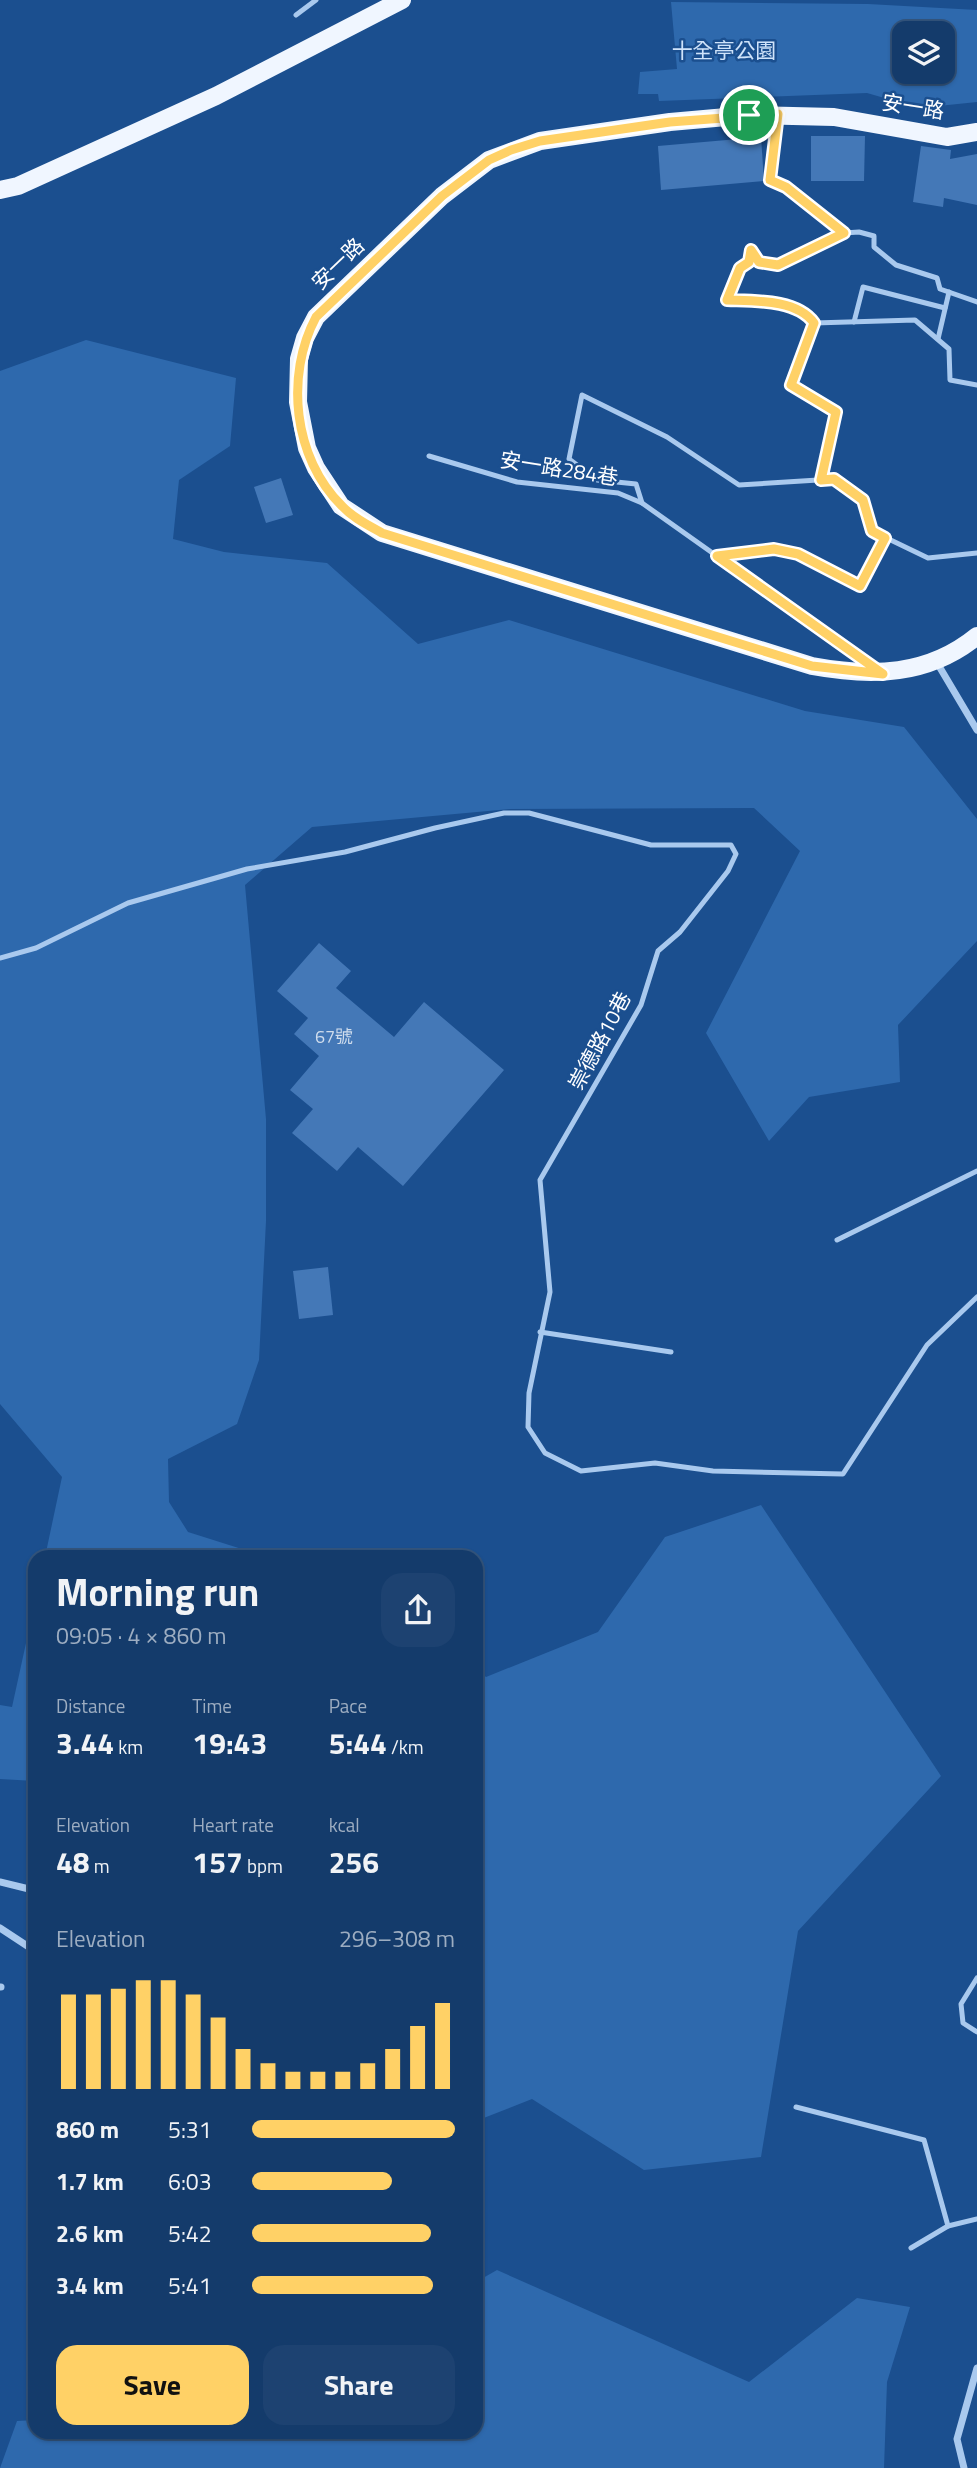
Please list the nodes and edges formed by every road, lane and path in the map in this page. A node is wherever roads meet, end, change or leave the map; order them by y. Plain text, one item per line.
1 (316, 0) edge
2 (402, 0) edge
3 (296, 15) dead end
4 (778, 114) junction
5 (977, 132) edge
6 (0, 190) edge
7 (844, 233) junction
8 (949, 292) junction
9 (977, 302) edge
10 (945, 308) junction
11 (814, 323) junction
12 (854, 323) junction
13 (938, 339) junction
14 (977, 385) edge
15 (429, 456) dead end
16 (821, 480) junction
17 (642, 503) junction
18 (885, 538) junction
19 (977, 553) edge
20 (717, 556) junction
21 (977, 636) edge
22 (935, 661) junction
23 (883, 674) junction
24 (977, 730) edge
25 (0, 958) edge
26 (977, 1171) edge
27 (837, 1240) dead end
28 (977, 1297) edge
29 (540, 1332) junction
30 (671, 1352) dead end
31 (0, 1882) edge
32 (28, 1889) edge
33 (0, 1928) edge
34 (28, 1946) edge
35 (977, 1978) edge
36 (977, 2032) edge
37 (796, 2106) dead end
38 (977, 2218) edge
39 (948, 2226) junction
40 (911, 2248) dead end
41 (977, 2368) edge
42 (964, 2468) edge

1 - 3 lane
2 - 6 main road
4 - 5 main road, 安一路
4 - 7 lane
4 - 23 main road, 安一路
7 - 8 lane
7 - 11 lane
8 - 9 lane
8 - 10 lane
10 - 12 lane
10 - 13 lane
11 - 12 lane
11 - 16 lane
12 - 13 lane
13 - 14 lane
15 - 17 lane, 安一路284巷
16 - 17 lane
16 - 18 lane
17 - 20 lane, 安一路284巷
18 - 19 lane
18 - 20 lane
20 - 23 lane, 安一路284巷
21 - 22 main road, 安一路
22 - 23 main road, 安一路
22 - 24 street
25 - 29 lane, 崇德路10巷
26 - 27 lane
28 - 29 lane, 崇德路10巷
29 - 30 lane
31 - 32 street
33 - 34 street
35 - 36 lane
37 - 39 lane
38 - 39 lane
39 - 40 lane
41 - 42 street

